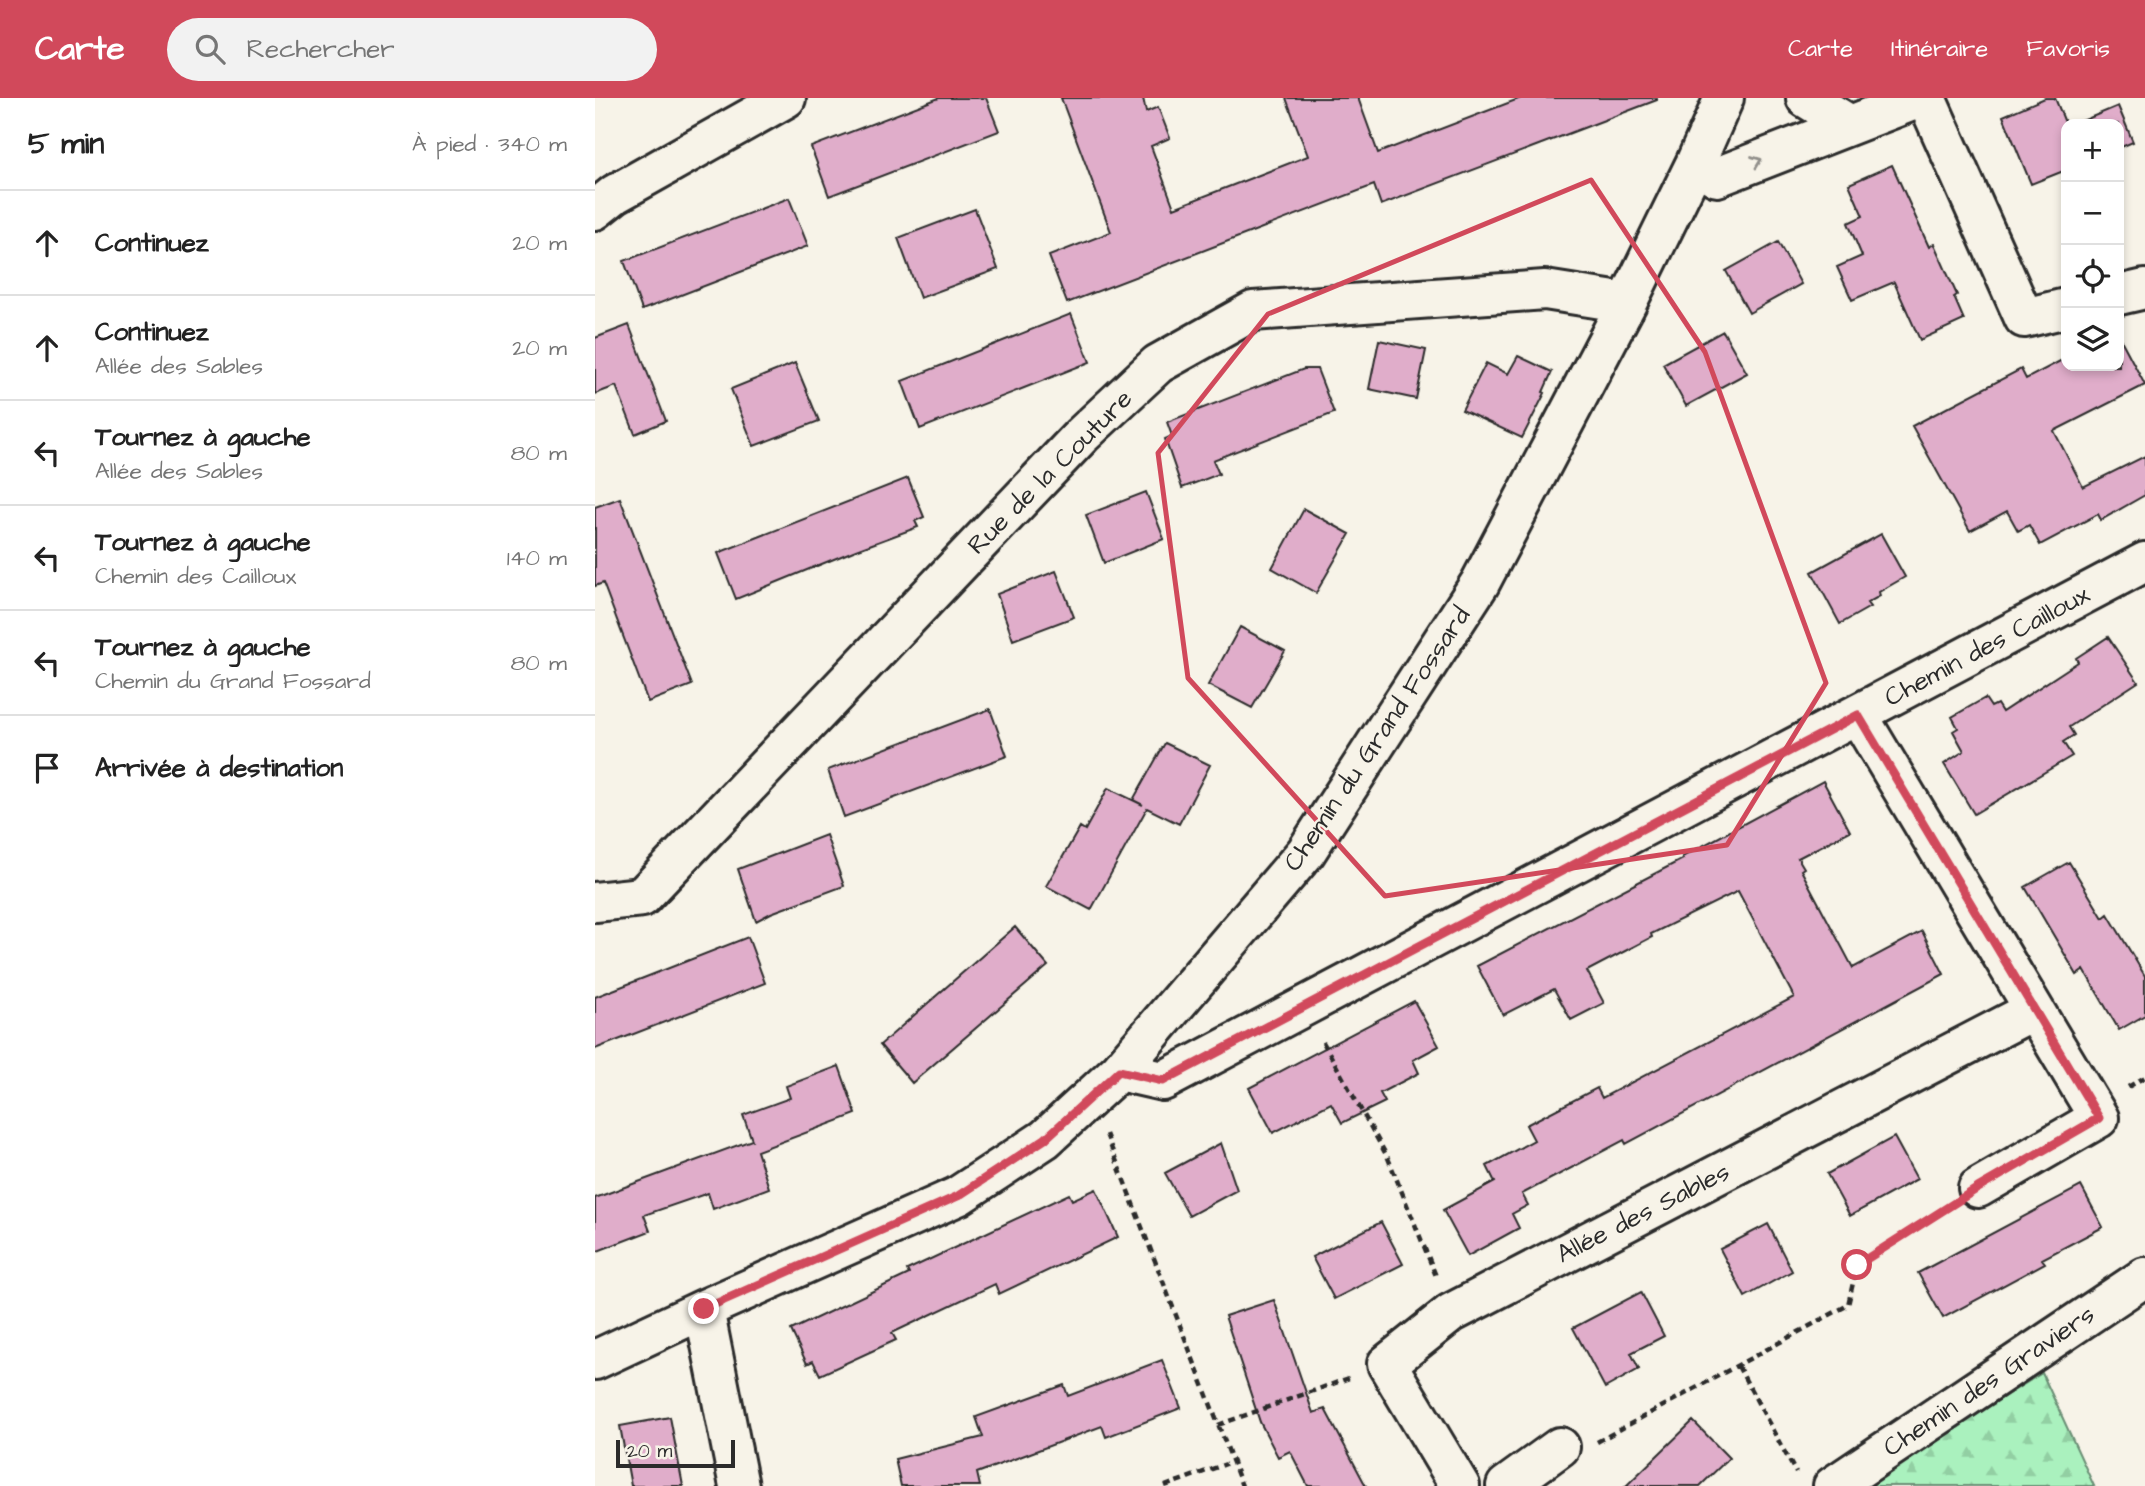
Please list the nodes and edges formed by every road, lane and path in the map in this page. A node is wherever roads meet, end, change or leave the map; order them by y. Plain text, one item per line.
1 (786, 98) edge
2 (1724, 98) edge
3 (1807, 98) edge
4 (1920, 98) edge
5 (1926, 98) edge
6 (1850, 125) junction
7 (1695, 164) junction
8 (595, 210) edge
9 (2145, 289) edge
10 (2124, 294) edge
11 (1627, 303) junction
12 (2061, 309) edge
13 (2145, 562) edge
14 (1858, 715) junction
15 (595, 902) edge
16 (1303, 1007) junction
17 (2034, 1010) junction
18 (1119, 1071) junction
19 (1086, 1102) junction
20 (1978, 1188) joint
21 (2145, 1277) edge
22 (704, 1309) junction
23 (1451, 1313) junction
24 (595, 1360) edge
25 (1387, 1364) junction
26 (1738, 1366) junction
27 (1218, 1425) junction
28 (1560, 1447) joint
29 (1226, 1464) dead end
30 (1797, 1474) dead end
31 (739, 1486) edge
32 (1165, 1486) edge
33 (1242, 1486) edge
34 (1460, 1486) edge
35 (1506, 1486) edge
36 (1833, 1486) edge

1 - 8 street
2 - 7 street, Chemin du Grand Fossard
3 - 6 street
4 - 6 street
5 - 12 street
7 -> 6 street
7 - 11 street, Chemin du Grand Fossard
9 - 10 street
11 - 15 street, Rue de la Couture
11 - 18 street, Chemin du Grand Fossard
13 - 14 street, Chemin des Cailloux
14 - 16 street, Chemin des Cailloux
14 - 17 street
16 - 18 street, Chemin des Cailloux
16 - 23 path
17 - 20 street
17 - 23 street, Allée des Sables
18 - 19 street, Chemin du Grand Fossard
19 - 22 street, Chemin du Grand Fossard
19 - 27 path
20 - 26 path
21 - 36 street, Chemin des Graviers
22 - 24 street, Chemin du Grand Fossard
22 - 31 street
23 - 25 street, Allée des Sables
25 - 27 path
25 - 34 street
26 - 28 path
26 - 30 path
27 - 33 path
28 - 35 street
29 - 32 path

